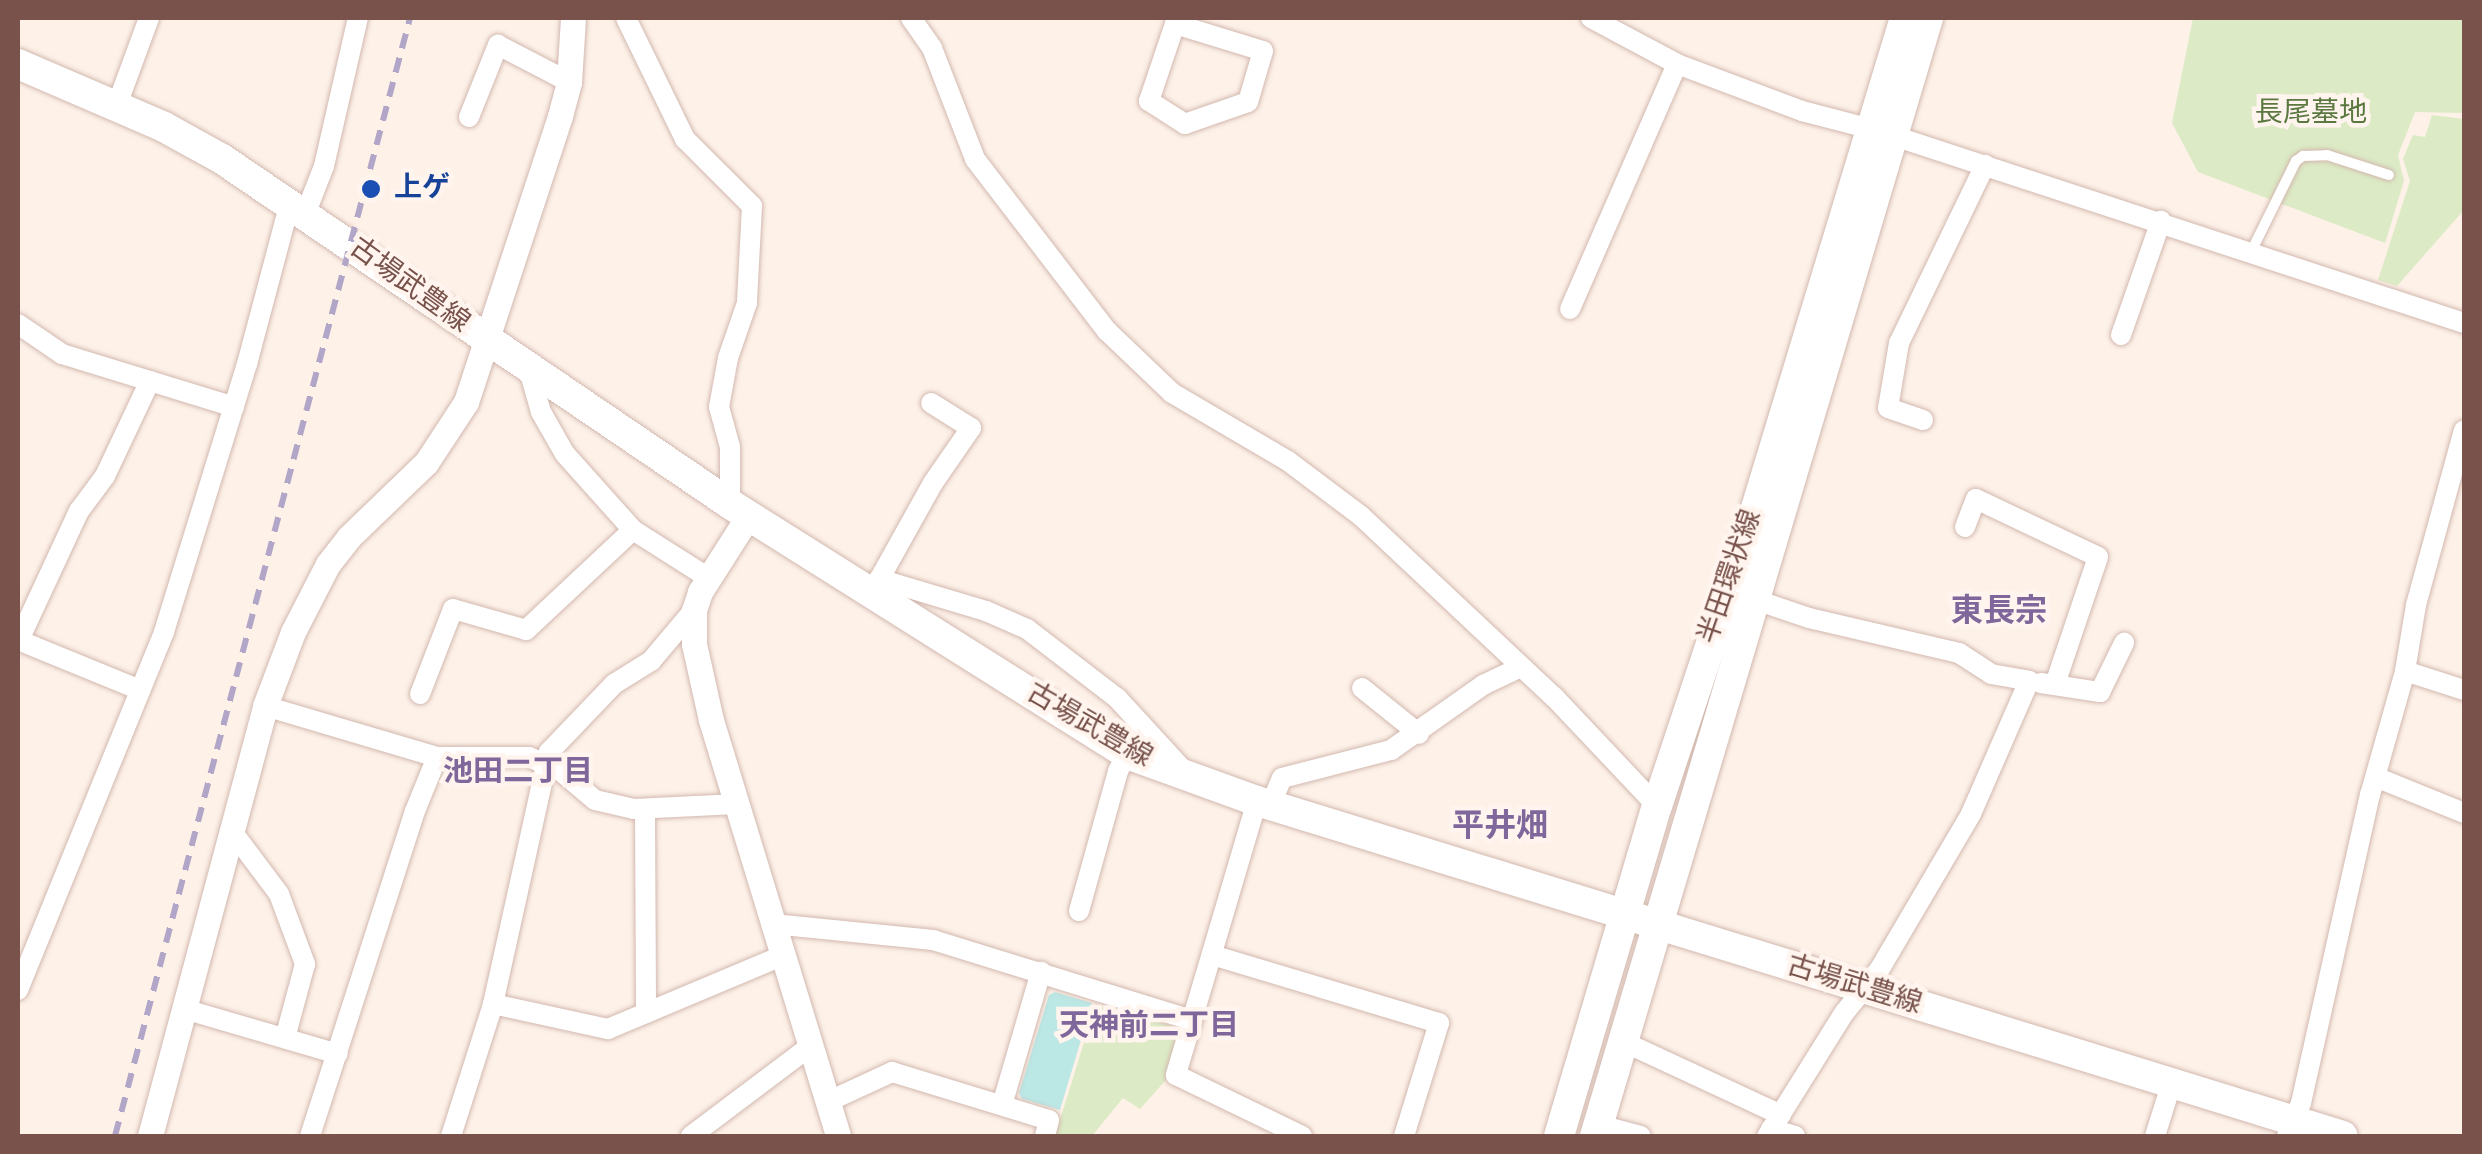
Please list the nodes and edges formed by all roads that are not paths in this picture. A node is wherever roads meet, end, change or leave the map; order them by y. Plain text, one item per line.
1 (149, 18) edge
2 (358, 18) edge
3 (574, 18) edge
4 (626, 18) edge
5 (910, 18) edge
6 (1592, 18) edge
7 (1905, 18) edge
8 (1928, 18) edge
9 (1176, 21) edge
10 (18, 64) edge
11 (1677, 64) junction
12 (568, 82) junction
13 (117, 105) junction
14 (469, 117) dead end
15 (1883, 133) junction
16 (1985, 165) junction
17 (2388, 175) dead end
18 (298, 207) junction
19 (2161, 221) junction
20 (2250, 255) junction
21 (1570, 308) dead end
22 (2464, 323) edge
23 (18, 324) edge
24 (2121, 335) dead end
25 (487, 342) junction
26 (529, 370) junction
27 (150, 381) junction
28 (931, 403) dead end
29 (234, 407) junction
30 (1923, 420) dead end
31 (2464, 430) edge
32 (739, 510) junction
33 (1964, 527) dead end
34 (634, 530) junction
35 (707, 577) junction
36 (875, 586) junction
37 (1756, 600) junction
38 (694, 610) junction
39 (18, 640) edge
40 (2124, 643) dead end
41 (1520, 667) junction
42 (2404, 671) junction
43 (2029, 682) junction
44 (2055, 684) junction
45 (1362, 688) dead end
46 (140, 690) junction
47 (2464, 690) edge
48 (420, 694) dead end
49 (266, 706) junction
50 (1419, 734) junction
51 (1127, 754) junction
52 (438, 757) junction
53 (545, 765) junction
54 (1190, 778) junction
55 (2378, 778) junction
56 (737, 804) junction
57 (1264, 804) junction
58 (1657, 806) junction
59 (645, 810) junction
60 (2464, 813) edge
61 (231, 830) junction
62 (1079, 911) dead end
63 (1624, 915) junction
64 (773, 924) junction
65 (1657, 925) junction
66 (1212, 955) junction
67 (782, 956) junction
68 (1041, 972) junction
69 (18, 990) edge
70 (1862, 990) junction
71 (492, 1004) junction
72 (184, 1009) junction
73 (646, 1013) junction
74 (1192, 1020) junction
75 (285, 1038) junction
76 (1624, 1042) junction
77 (809, 1047) junction
78 (338, 1054) junction
79 (2172, 1084) junction
80 (827, 1102) junction
81 (1002, 1105) junction
82 (1773, 1127) edge
83 (2290, 1129) edge
84 (1597, 1130) edge
85 (150, 1136) edge
86 (310, 1136) edge
87 (451, 1136) edge
88 (691, 1136) edge
89 (838, 1136) edge
90 (1044, 1136) edge
91 (1302, 1136) edge
92 (1404, 1136) edge
93 (1558, 1136) edge
94 (1640, 1136) edge
95 (1795, 1136) edge
96 (2155, 1136) edge
97 (2343, 1136) edge

1 - 13 street
2 - 18 street
3 - 12 street
4 - 32 street
5 - 41 street
6 - 11 street
7 - 15 main road, 半田環状線
8 - 15 main road, 半田環状線
9 - 9 street
10 - 13 main road, 古場武豊線
11 - 15 street
11 - 21 street
12 - 14 street
12 - 25 street
13 - 18 main road, 古場武豊線
15 - 16 street
15 - 37 main road, 半田環状線
15 - 58 main road, 半田環状線
16 - 19 street
16 - 30 street
17 - 20 lane
18 - 25 main road, 古場武豊線
18 - 29 street
19 - 20 street
19 - 24 street
20 - 22 street
23 - 27 street
25 - 26 main road, 古場武豊線
25 - 49 street
26 - 32 main road, 古場武豊線
26 - 34 street
27 - 29 street
27 - 39 street
28 - 36 street
29 - 46 street
31 - 42 street
32 - 35 street
32 - 36 main road, 古場武豊線
33 - 44 street
34 - 35 street
34 - 48 street
35 - 38 street
36 - 51 main road, 古場武豊線
36 - 54 street
37 - 43 street
37 - 65 main road, 半田環状線
38 - 53 street
38 - 56 street
39 - 46 street
40 - 44 street
41 - 50 street
41 - 58 street
42 - 47 street
42 - 55 street
43 - 44 street
43 - 70 street
45 - 50 street
46 - 69 street
49 - 52 street
49 - 61 street
50 - 57 street
51 - 54 main road, 古場武豊線
51 - 62 street
52 - 53 street
52 - 78 street
53 - 59 street
53 - 71 street
54 - 57 main road, 古場武豊線
55 - 60 street
55 - 83 street
56 - 59 street
56 - 64 street
57 - 63 main road, 古場武豊線
57 - 66 street
58 - 63 main road, 半田環状線
59 - 73 street
61 - 72 street
61 - 75 street
63 - 65 main road, 古場武豊線
63 - 93 main road, 半田環状線
64 - 67 street
64 - 68 street
65 - 70 main road, 古場武豊線
65 - 76 main road, 半田環状線
66 - 74 street
66 - 92 street
67 - 73 street
67 - 77 street
68 - 74 street
68 - 81 street
70 - 79 main road, 古場武豊線
70 - 82 street
71 - 73 street
71 - 87 street
72 - 75 street
72 - 85 street
74 - 91 street
75 - 78 street
76 - 82 street
76 - 84 main road, 半田環状線
77 - 80 street
77 - 88 street
78 - 86 street
79 - 83 main road, 古場武豊線
79 - 96 street
80 - 81 street
80 - 89 street
81 - 90 street
82 - 95 street
83 - 97 main road, 古場武豊線
84 - 94 street

